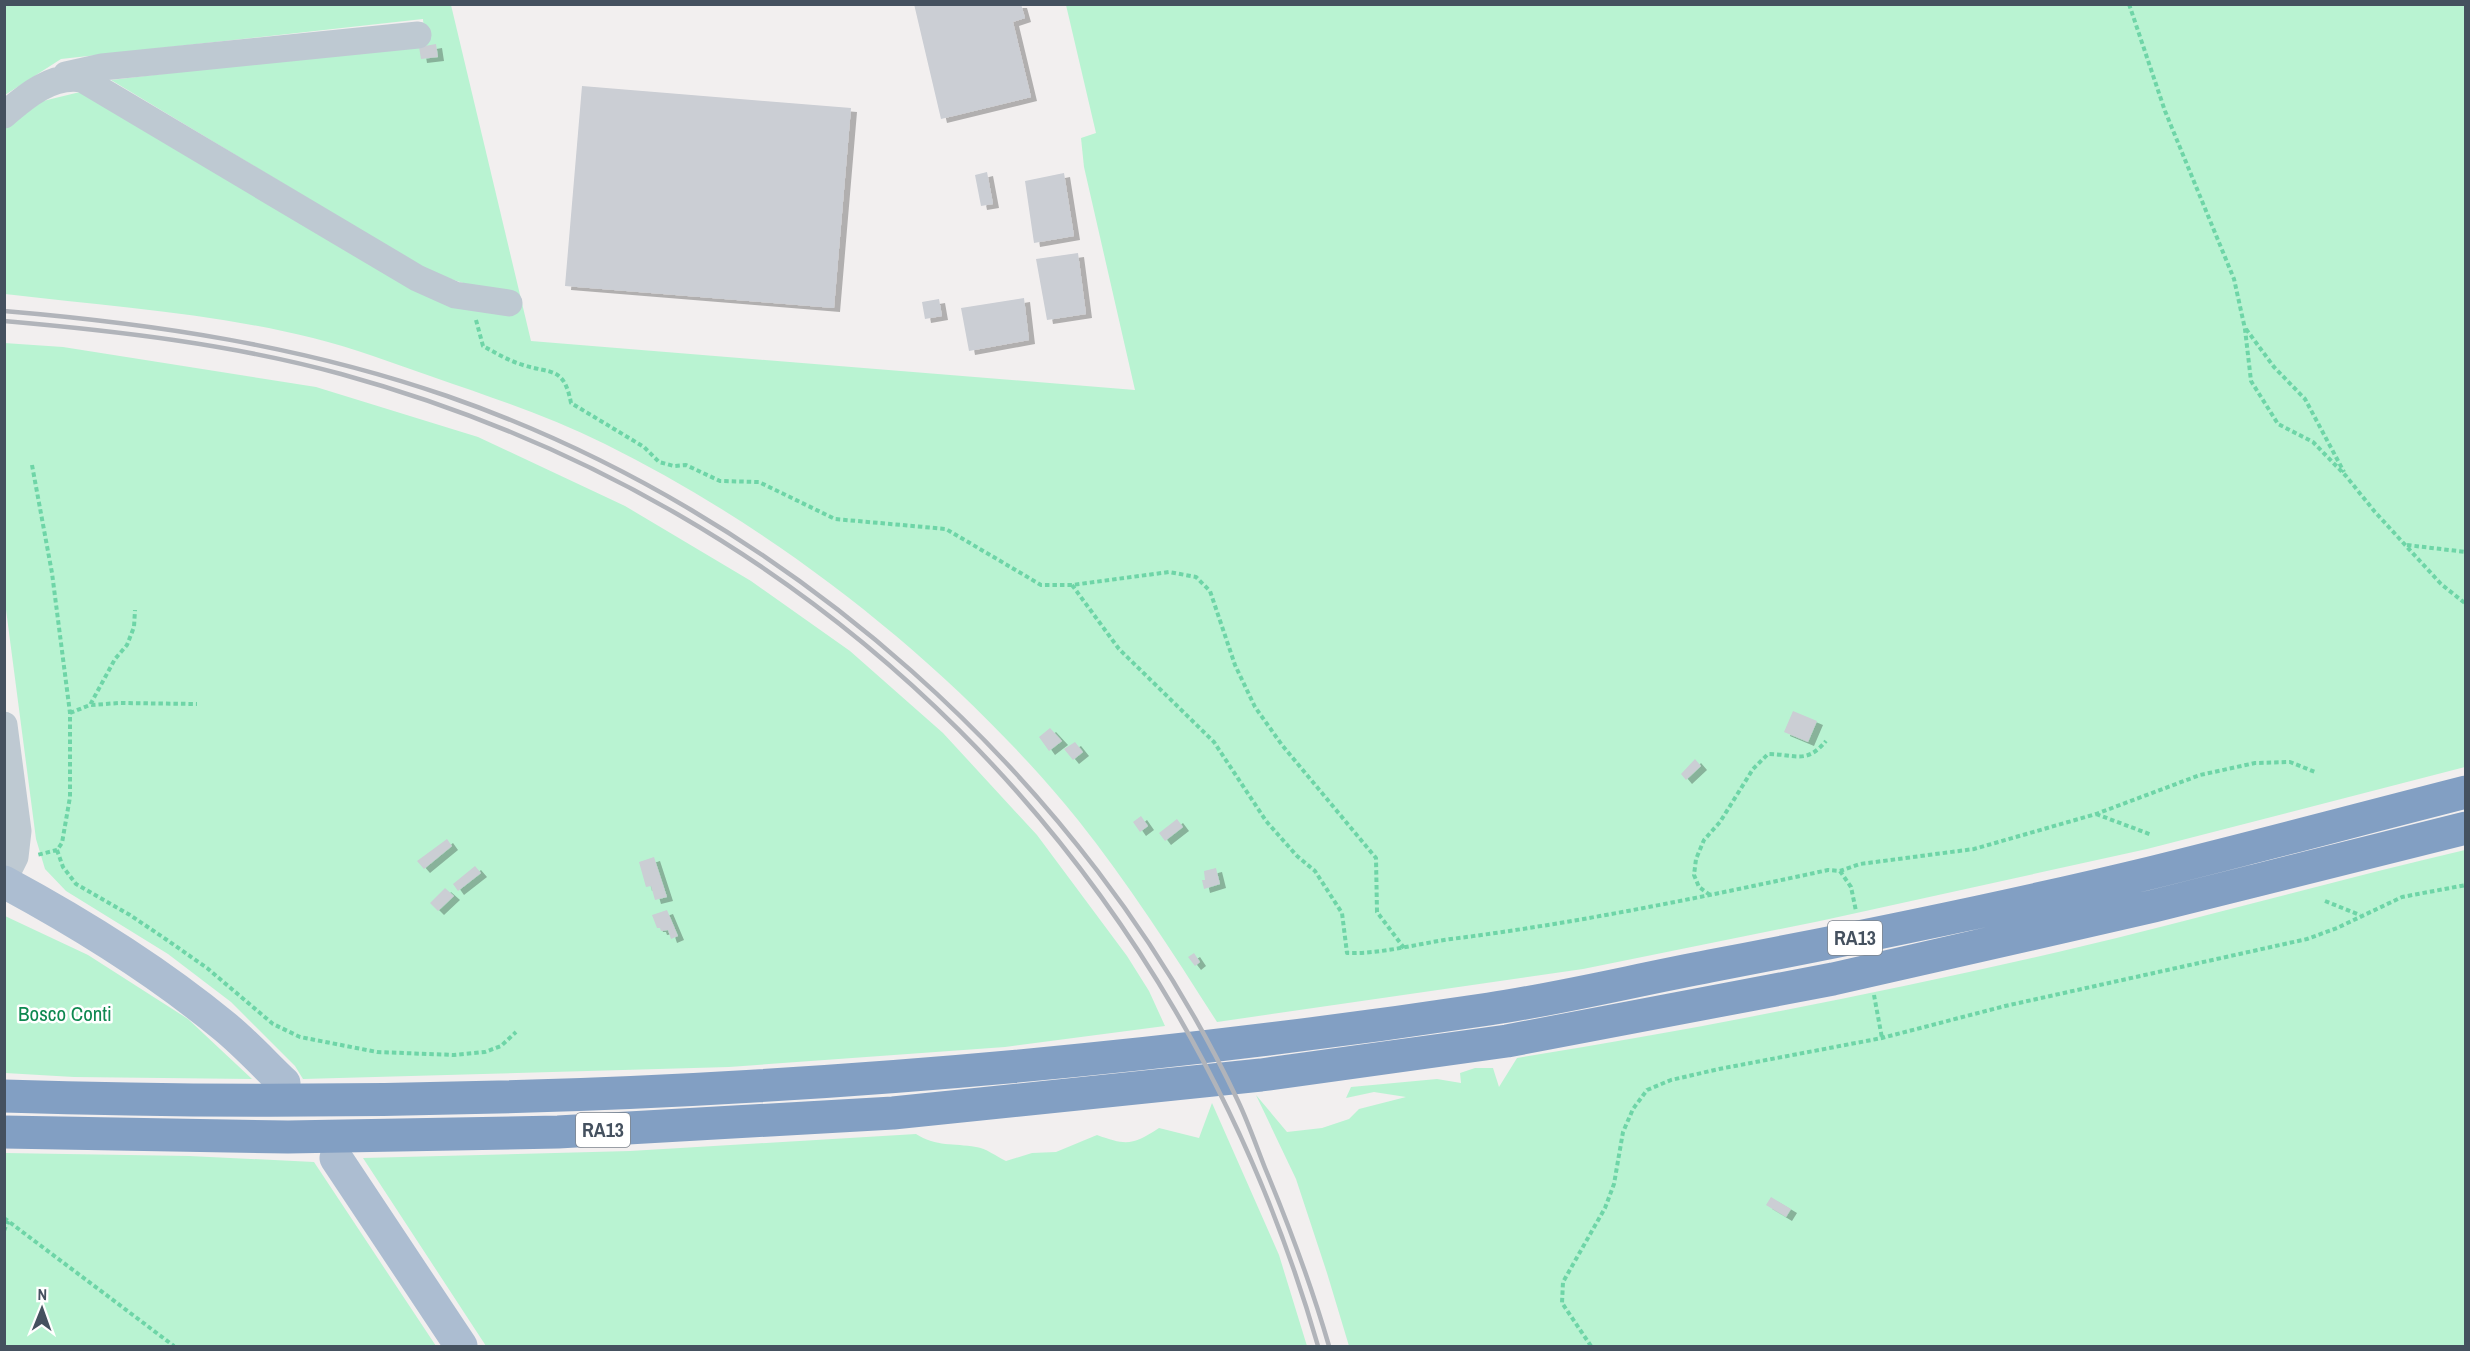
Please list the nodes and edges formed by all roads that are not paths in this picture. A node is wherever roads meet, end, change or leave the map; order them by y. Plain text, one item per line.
1 (418, 35) dead end
2 (57, 80) junction
3 (4, 115) edge
4 (509, 303) dead end
5 (4, 725) edge
6 (2466, 792) edge
7 (2466, 828) edge
8 (8, 873) edge
9 (284, 1083) dead end
10 (4, 1096) edge
11 (4, 1132) edge
12 (336, 1158) dead end
13 (461, 1347) edge

1 - 2 street
2 - 3 street
2 - 4 street
5 - 8 street
6 - 10 highway, RA13
7 - 11 highway, RA13
8 - 9 main road
12 - 13 main road

